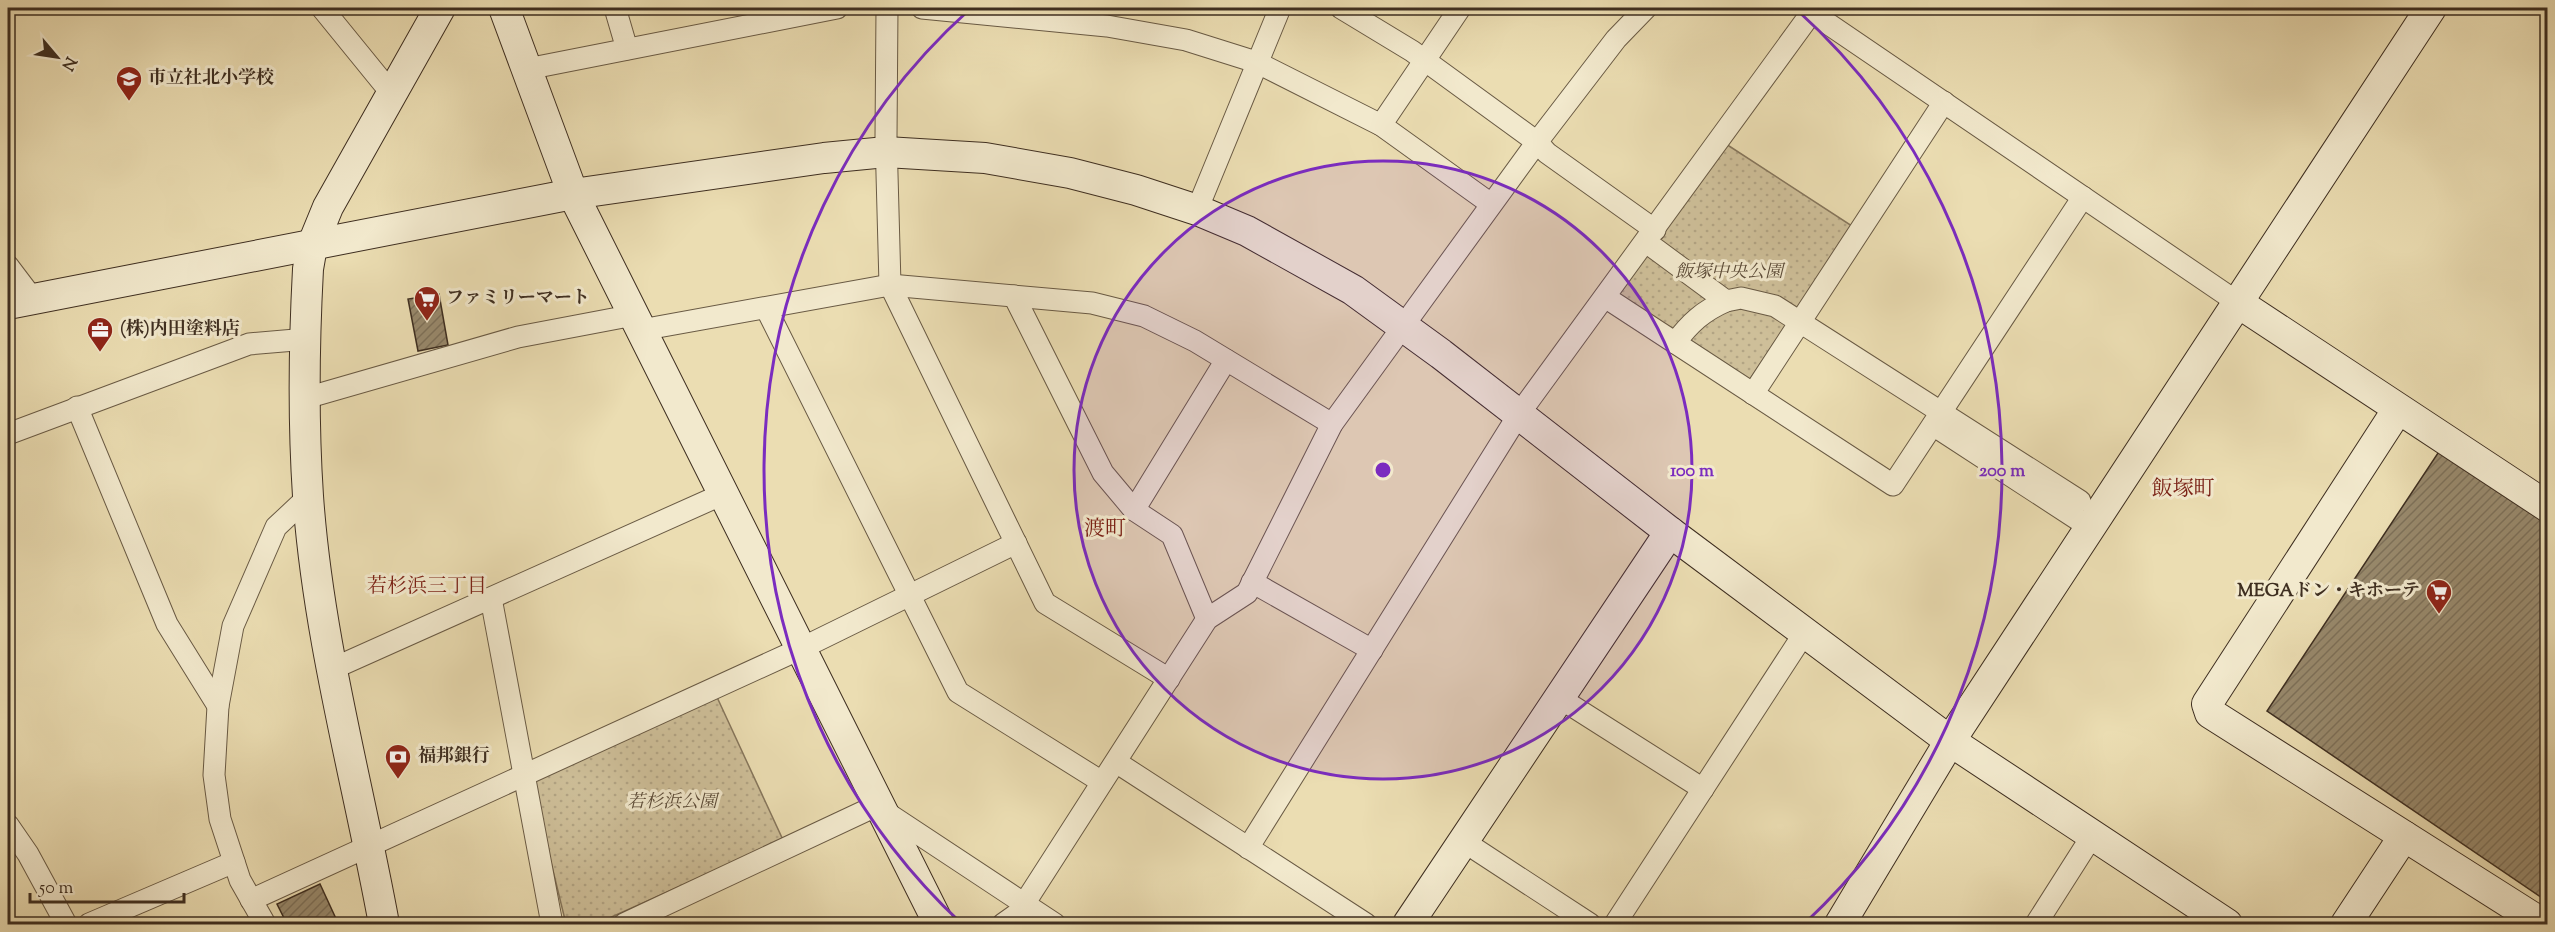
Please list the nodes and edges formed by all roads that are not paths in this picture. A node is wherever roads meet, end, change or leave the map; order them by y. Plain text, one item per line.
1 (322, 8) edge
2 (440, 8) edge
3 (504, 8) edge
4 (615, 8) edge
5 (837, 8) edge
6 (887, 8) edge
7 (922, 8) edge
8 (1280, 8) edge
9 (1341, 8) edge
10 (1460, 8) edge
11 (1646, 8) edge
12 (2431, 8) edge
13 (1808, 10) edge
14 (999, 11) edge
15 (1111, 17) edge
16 (627, 49) junction
17 (1423, 60) junction
18 (1256, 62) junction
19 (527, 69) junction
20 (392, 94) junction
21 (1944, 102) junction
22 (1381, 125) junction
23 (1537, 142) junction
24 (886, 152) junction
25 (573, 194) junction
26 (2083, 197) junction
27 (1491, 204) junction
28 (1197, 210) junction
29 (1651, 236) junction
30 (312, 246) junction
31 (8, 266) edge
32 (890, 285) junction
33 (1014, 296) junction
34 (1605, 297) junction
35 (1726, 301) junction
36 (20, 302) edge
37 (2237, 302) junction
38 (766, 308) junction
39 (637, 322) junction
40 (1800, 322) junction
41 (1401, 325) junction
42 (307, 339) junction
43 (1675, 343) junction
44 (1226, 360) junction
45 (1753, 394) junction
46 (306, 398) junction
47 (77, 407) junction
48 (2398, 409) junction
49 (1518, 414) junction
50 (1937, 419) junction
51 (1332, 424) junction
52 (8, 434) edge
53 (723, 494) junction
54 (308, 497) junction
55 (2080, 501) dead end
56 (2547, 507) edge
57 (1134, 510) junction
58 (2091, 528) junction
59 (1670, 532) junction
60 (1016, 543) junction
61 (1252, 582) junction
62 (908, 596) junction
63 (491, 598) junction
64 (1207, 619) junction
65 (1805, 632) junction
66 (800, 649) junction
67 (1372, 650) junction
68 (332, 669) junction
69 (1168, 679) junction
70 (1558, 697) junction
71 (218, 706) junction
72 (1950, 741) junction
73 (1116, 762) junction
74 (524, 775) junction
75 (1102, 782) junction
76 (1703, 789) junction
77 (882, 808) junction
78 (8, 825) edge
79 (2092, 836) junction
80 (2404, 836) junction
81 (1463, 841) junction
82 (370, 846) junction
83 (1248, 848) junction
84 (234, 862) junction
85 (251, 900) junction
86 (1026, 905) junction
87 (66, 924) edge
88 (89, 924) edge
89 (265, 924) edge
90 (384, 924) edge
91 (552, 924) edge
92 (624, 924) edge
93 (939, 924) edge
94 (1003, 924) edge
95 (1055, 924) edge
96 (1366, 924) edge
97 (1408, 924) edge
98 (1590, 924) edge
99 (1615, 924) edge
100 (1840, 924) edge
101 (2036, 924) edge
102 (2227, 924) edge
103 (2346, 924) edge
104 (2543, 924) edge

1 - 20 street
2 - 20 street
3 - 19 street
4 - 16 street
5 - 16 street
6 - 24 street
7 - 14 street
8 - 18 street
9 - 17 street
10 - 17 street
11 - 23 street
12 - 37 street
13 - 21 street
13 - 29 street
14 - 15 street
15 - 18 street
16 - 19 street
17 - 22 street
17 - 23 street
18 - 22 street
18 - 28 street
19 - 25 street
20 - 30 street
21 - 26 street
21 - 40 street
22 - 27 street
23 - 27 street
23 - 29 street
24 - 25 street
24 - 28 street
24 - 32 street
25 - 30 street
25 - 39 street
26 - 37 street
26 - 50 street
27 - 41 street
28 - 41 street
29 - 34 street
29 - 35 street
30 - 36 street
30 - 42 street
31 - 36 street
32 - 33 street
32 - 38 street
32 - 60 street
33 - 44 street
33 - 57 street
34 - 43 street
34 - 49 street
35 - 40 street
35 - 43 street
37 - 48 street
37 - 58 street
38 - 39 street
38 - 62 street
39 - 46 street
39 - 53 street
40 - 45 street
40 - 50 street
41 - 49 street
41 - 51 street
42 - 46 street
42 - 47 street
43 - 45 street
44 - 51 street
44 - 57 street
45 - 50 street
46 - 54 street
47 - 52 street
47 - 71 street
48 - 56 street
48 - 80 street
49 - 59 street
49 - 67 street
50 - 55 street
50 - 58 street
51 - 61 street
53 - 63 street
53 - 66 street
54 - 68 street
54 - 71 street
57 - 64 street
58 - 72 street
59 - 65 street
59 - 70 street
60 - 62 street
60 - 69 street
61 - 64 street
61 - 67 street
62 - 66 street
62 - 75 street
63 - 68 street
63 - 74 street
64 - 69 street
65 - 72 street
65 - 76 street
66 - 74 street
66 - 77 street
67 - 83 street
68 - 82 street
69 - 73 street
70 - 76 street
70 - 81 street
71 - 84 street
72 - 79 street
72 - 100 street
73 - 75 street
73 - 83 street
74 - 82 street
74 - 91 street
75 - 86 street
76 - 99 street
77 - 86 street
77 - 92 street
77 - 93 street
78 - 87 street
79 - 101 street
79 - 102 street
80 - 103 street
80 - 104 street
81 - 97 street
81 - 98 street
82 - 85 street
82 - 90 street
83 - 96 street
84 - 85 street
84 - 88 street
85 - 89 street
86 - 94 street
86 - 95 street

